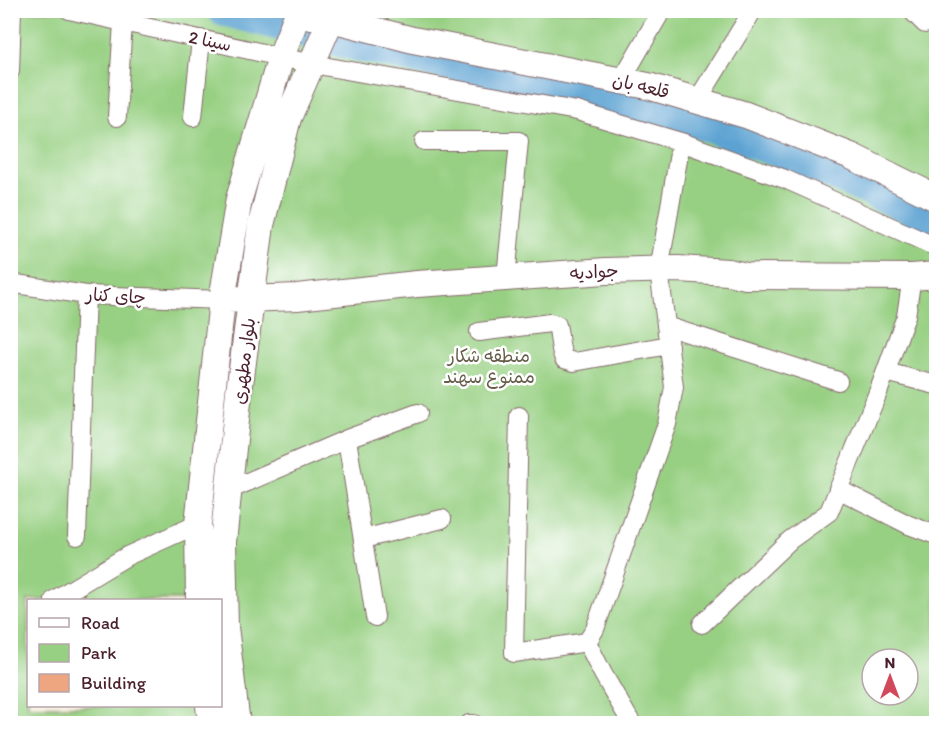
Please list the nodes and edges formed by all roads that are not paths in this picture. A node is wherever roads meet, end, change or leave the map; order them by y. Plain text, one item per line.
1 (12, 10) edge
2 (69, 10) edge
3 (662, 10) edge
4 (753, 10) edge
5 (911, 10) edge
6 (293, 13) edge
7 (332, 18) edge
8 (123, 22) junction
9 (925, 24) dead end
10 (201, 39) junction
11 (282, 53) junction
12 (315, 58) junction
13 (10, 71) edge
14 (621, 81) junction
15 (697, 101) junction
16 (117, 117) dead end
17 (193, 117) dead end
18 (424, 141) dead end
19 (681, 142) junction
20 (936, 198) edge
21 (936, 248) edge
22 (659, 270) junction
23 (924, 276) edge
24 (506, 278) junction
25 (10, 283) edge
26 (86, 295) junction
27 (252, 297) junction
28 (222, 300) junction
29 (479, 332) dead end
30 (667, 336) junction
31 (886, 372) junction
32 (838, 381) dead end
33 (936, 385) edge
34 (418, 413) dead end
35 (519, 416) dead end
36 (347, 439) junction
37 (838, 489) junction
38 (229, 490) junction
39 (442, 519) dead end
40 (198, 524) junction
41 (936, 535) edge
42 (76, 536) dead end
43 (363, 538) junction
44 (56, 599) edge
45 (199, 599) edge
46 (375, 617) dead end
47 (702, 624) dead end
48 (587, 642) junction
49 (209, 707) edge
50 (211, 723) edge
51 (237, 723) edge
52 (469, 723) edge
53 (474, 723) edge
54 (632, 723) edge

1 - 13 street
2 - 8 street, سینا 2
3 - 14 street
4 - 15 street
5 - 9 street
6 - 7 main road, قلعه بان
6 - 11 main road, بلوار مطهری
7 - 12 main road, بلوار مطهری
7 - 14 main road, قلعه بان
8 - 10 street, سینا 2
8 - 16 street
10 - 11 street, سینا 2
10 - 17 street
11 - 12 street, سینا 2
11 - 28 main road, بلوار مطهری
12 - 19 street, سینا 2
12 - 27 main road, بلوار مطهری
14 - 15 main road, قلعه بان
15 - 20 main road, قلعه بان
18 - 24 street
19 - 21 street, سینا 2
19 - 22 street
22 - 23 main road, جوادیه
22 - 24 main road, جوادیه
22 - 30 street
23 - 31 street
24 - 27 main road, جوادیه
25 - 26 street, چای کنار
26 - 28 street, چای کنار
26 - 42 street
27 - 28 main road, جوادیه
27 - 38 main road, بلوار مطهری
28 - 40 main road, بلوار مطهری
29 - 30 street
30 - 32 street
30 - 48 street
31 - 33 street
31 - 37 street
34 - 36 street
35 - 48 street
36 - 38 street
36 - 43 street
37 - 41 street
37 - 47 street
38 - 51 main road, بلوار مطهری
39 - 43 street
40 - 44 street
40 - 45 main road, بلوار مطهری
43 - 46 street
48 - 54 street
49 - 50 main road
52 - 53 street

